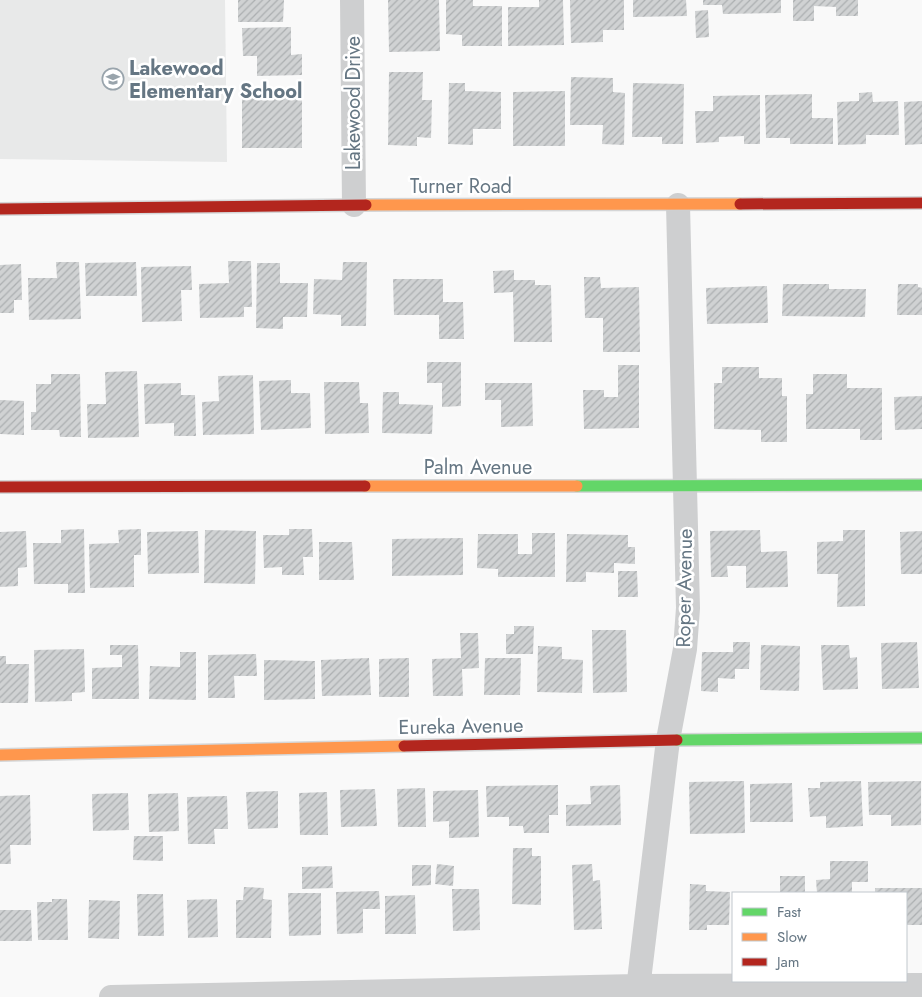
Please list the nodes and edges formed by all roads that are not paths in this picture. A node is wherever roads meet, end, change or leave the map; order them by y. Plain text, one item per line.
1 (352, 0) edge
2 (922, 204) edge
3 (354, 205) junction
4 (678, 205) junction
5 (0, 209) edge
6 (922, 485) edge
7 (684, 486) junction
8 (0, 487) edge
9 (922, 738) edge
10 (668, 740) junction
11 (0, 754) edge
12 (922, 985) edge
13 (637, 992) edge
14 (111, 997) edge

1 - 3 street, Lakewood Drive
2 - 4 street, Turner Road
3 - 4 street, Turner Road
3 - 5 street, Turner Road
4 - 7 street, Roper Avenue
6 - 7 street, Palm Avenue
7 - 8 street, Palm Avenue
7 - 10 street, Roper Avenue
9 - 10 street, Eureka Avenue
10 - 11 street, Eureka Avenue
10 - 13 street, Roper Avenue
12 - 13 street
13 - 14 street

